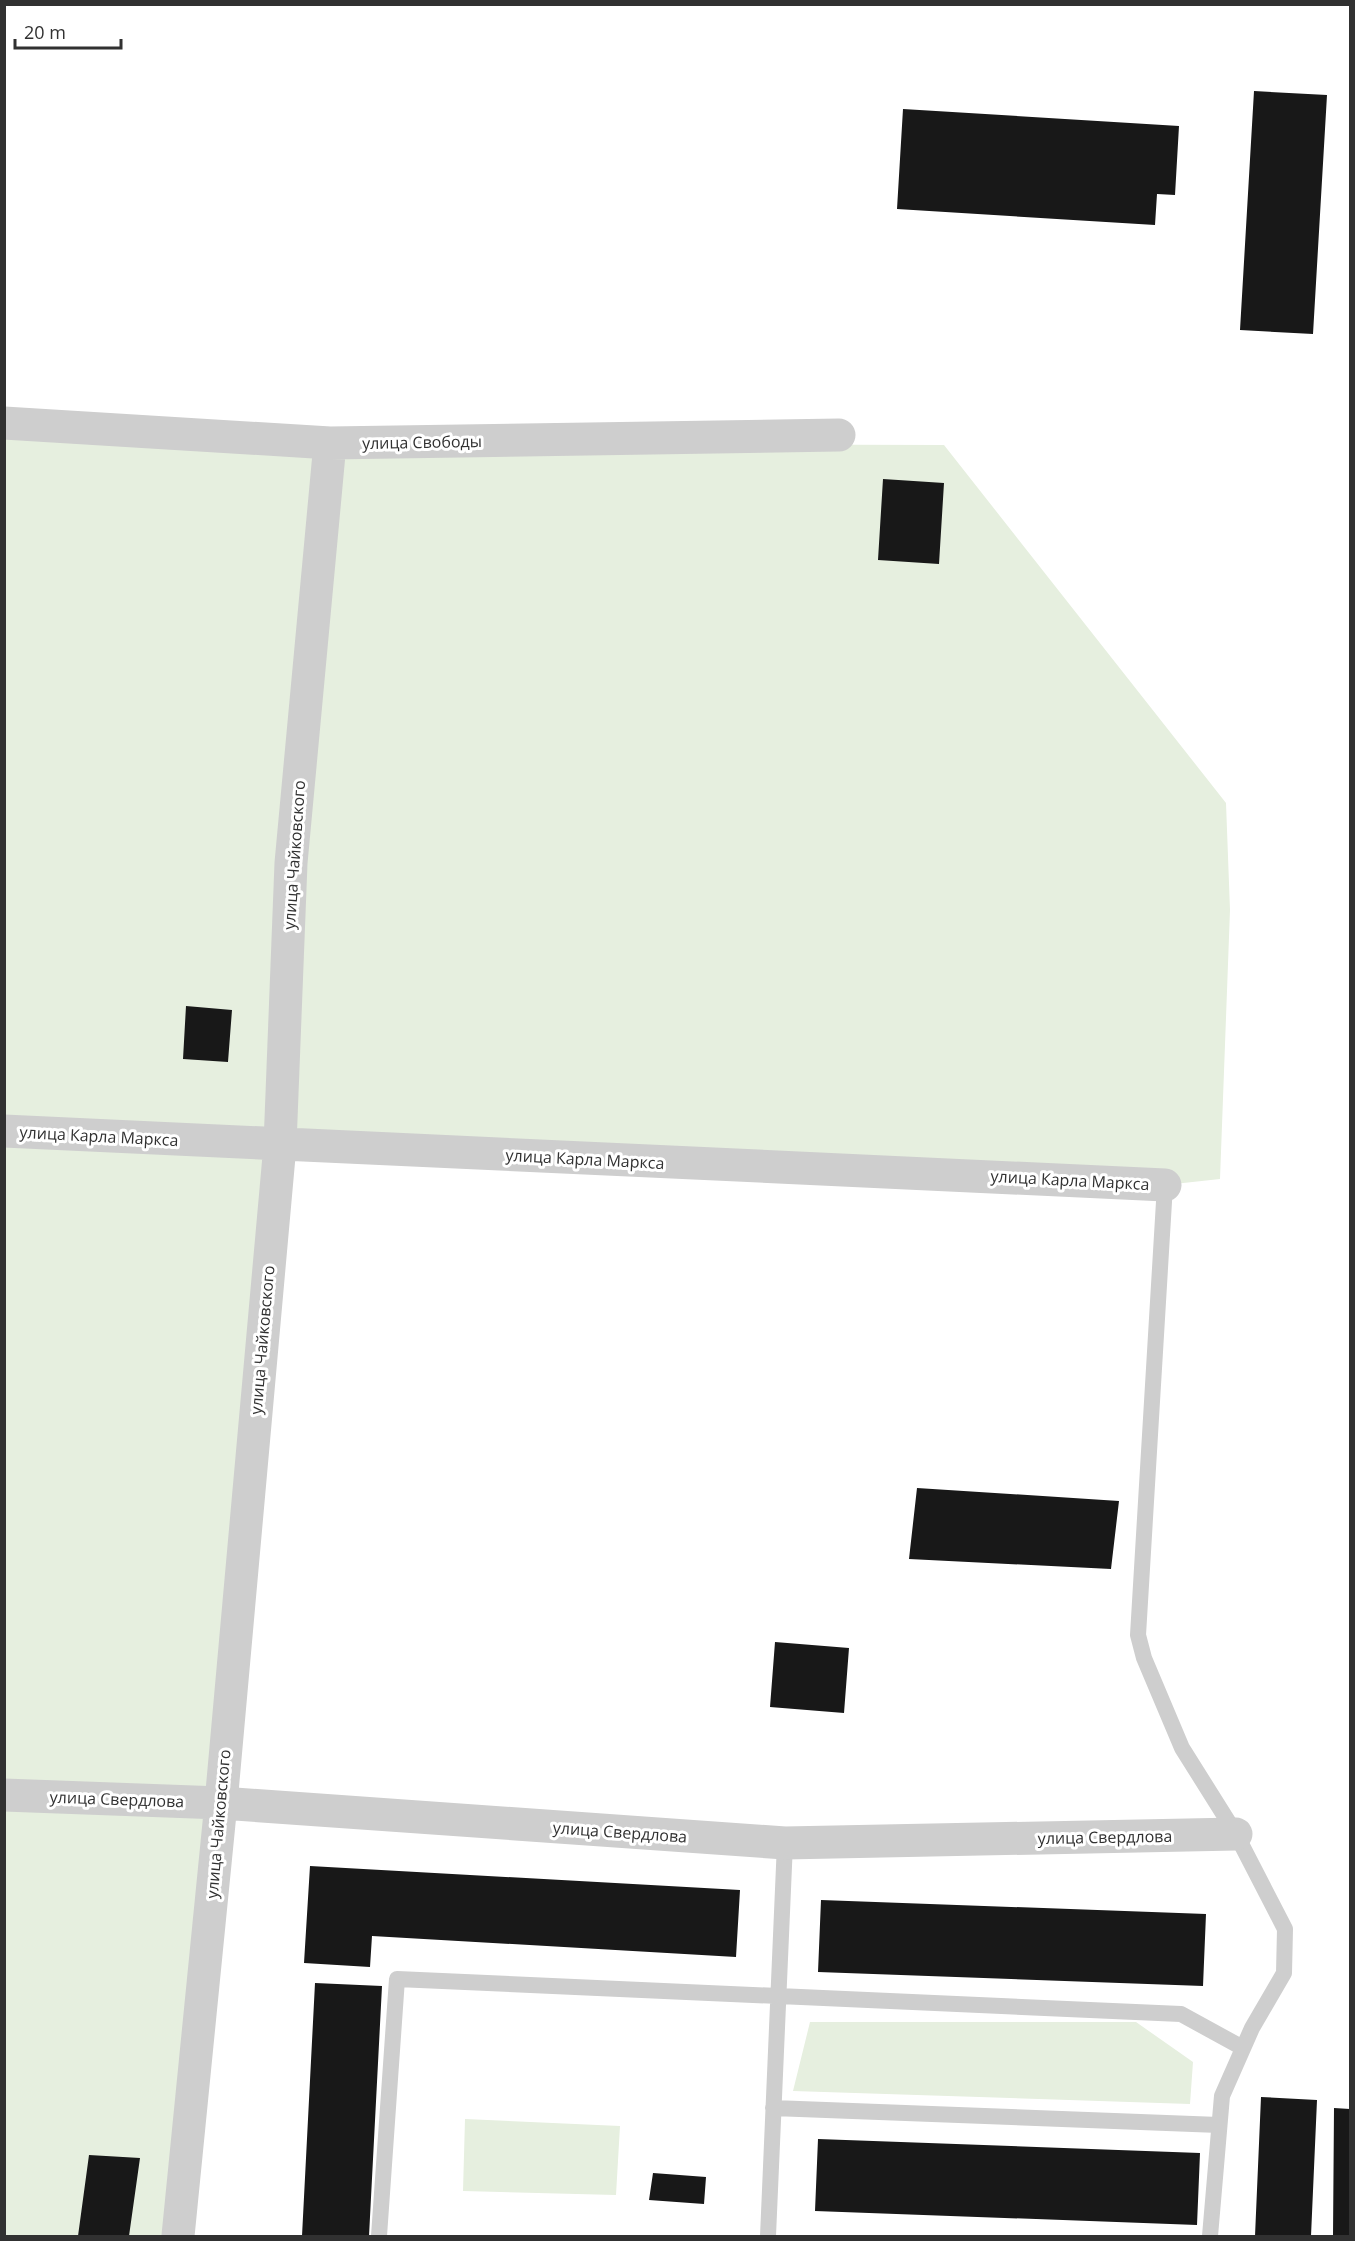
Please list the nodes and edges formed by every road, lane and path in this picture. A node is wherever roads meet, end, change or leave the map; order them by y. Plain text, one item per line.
1 (4, 423) edge
2 (839, 435) dead end
3 (330, 443) junction
4 (4, 1131) edge
5 (280, 1145) junction
6 (1166, 1185) joint
7 (4, 1795) edge
8 (221, 1803) junction
9 (1236, 1834) junction
10 (784, 1843) junction
11 (778, 1997) junction
12 (1243, 2048) junction
13 (774, 2108) junction
14 (1219, 2125) junction
15 (178, 2236) edge
16 (379, 2236) edge
17 (769, 2236) edge
18 (1210, 2236) edge

1 - 3 street, улица Свободы
2 - 3 street, улица Свободы
3 - 5 street, улица Чайковского
4 - 5 street, улица Карла Маркса
5 - 6 street, улица Карла Маркса
5 - 8 street, улица Чайковского
6 - 9 lane
7 - 8 street, улица Свердлова
8 - 10 street, улица Свердлова
8 - 15 street, улица Чайковского
9 - 10 street, улица Свердлова
9 - 12 lane
10 - 11 lane
11 - 12 lane
11 - 13 lane
11 - 16 lane
12 - 14 lane
13 - 14 lane
13 - 17 lane
14 - 18 lane

